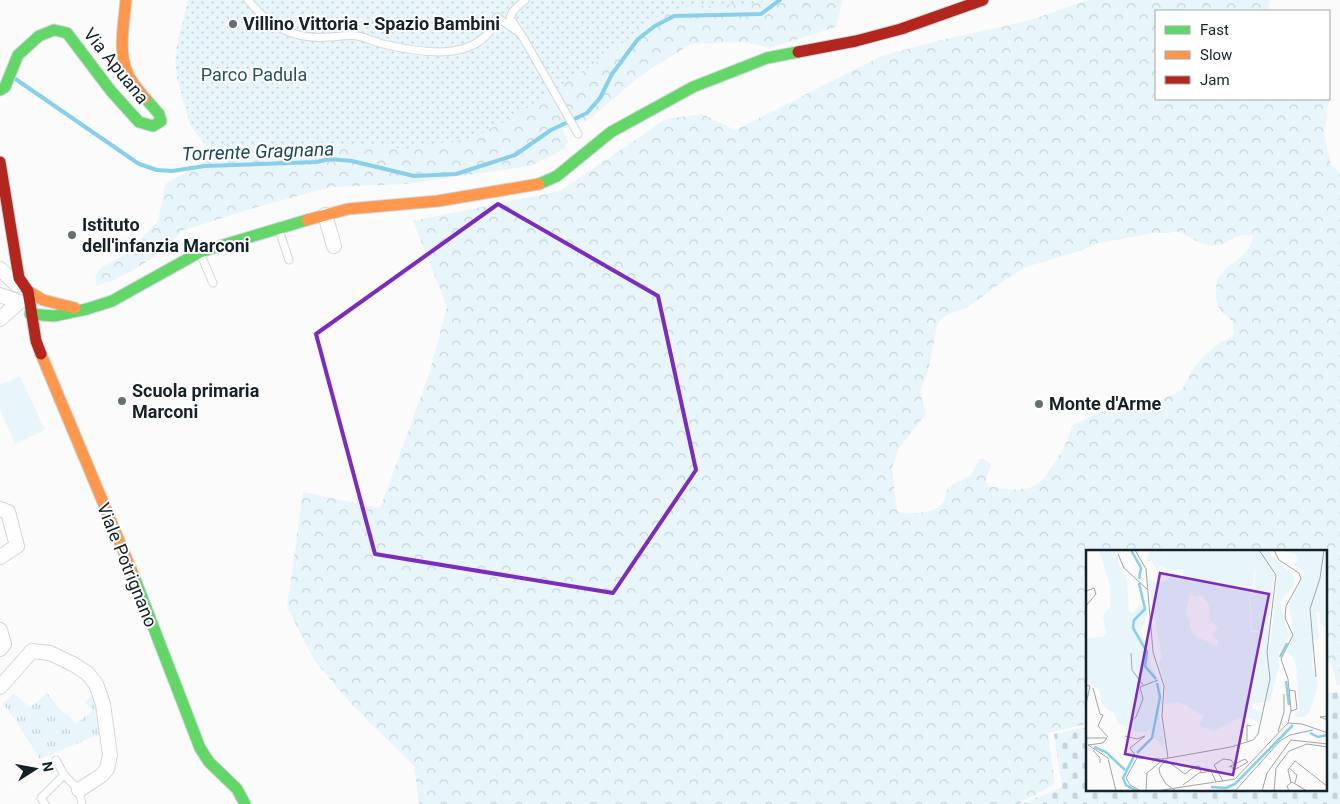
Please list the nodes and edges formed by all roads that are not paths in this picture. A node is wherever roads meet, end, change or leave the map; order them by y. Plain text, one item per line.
1 (126, 0) edge
2 (248, 0) edge
3 (526, 0) edge
4 (983, 0) edge
5 (518, 32) junction
6 (2, 88) edge
7 (578, 134) dead end
8 (0, 162) edge
9 (325, 215) junction
10 (279, 230) junction
11 (334, 246) dead end
12 (200, 252) junction
13 (289, 260) dead end
14 (0, 269) edge
15 (213, 283) dead end
16 (21, 289) junction
17 (0, 295) edge
18 (87, 309) junction
19 (30, 314) junction
20 (0, 318) edge
21 (0, 509) edge
22 (0, 557) edge
23 (0, 630) edge
24 (0, 649) edge
25 (0, 687) edge
26 (56, 760) dead end
27 (64, 775) junction
28 (80, 797) edge
29 (45, 804) edge
30 (245, 804) edge

1 - 6 main road, Via Apuana
2 - 5 lane
3 - 5 lane
4 - 9 main road
5 - 7 lane
8 - 16 main road
9 - 10 main road
9 - 11 street
10 - 12 main road
10 - 13 lane
12 - 15 lane
12 - 18 main road
14 - 16 street, Viale Potrignano
16 - 17 street
16 - 18 main road
16 - 19 street, Viale Potrignano
16 - 20 street
18 - 19 main road
19 - 30 main road, Viale Potrignano
21 - 22 street
23 - 24 street
25 - 28 street
26 - 27 lane
27 - 28 lane
27 - 29 lane

